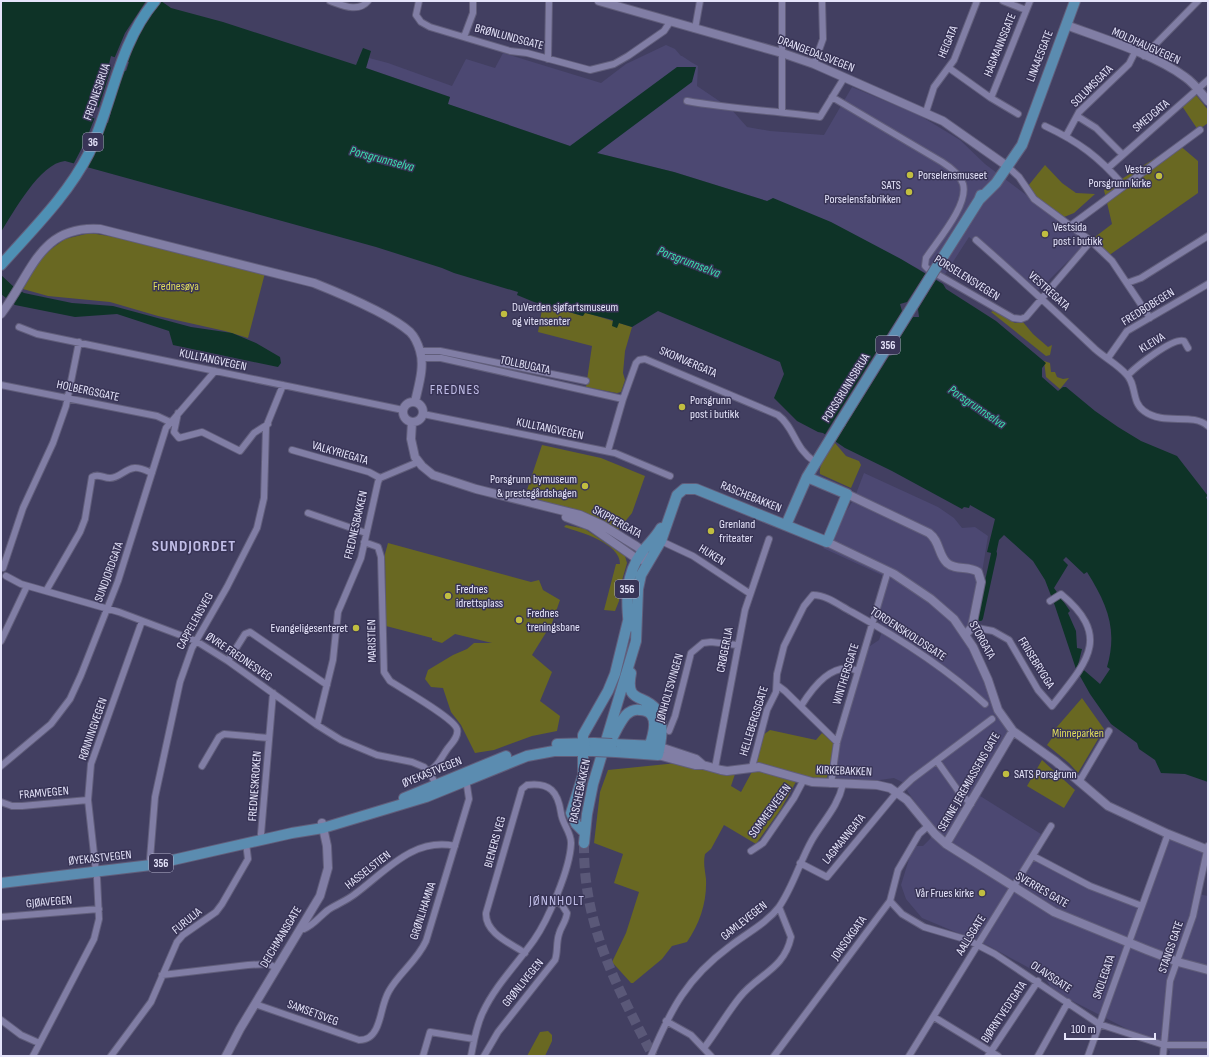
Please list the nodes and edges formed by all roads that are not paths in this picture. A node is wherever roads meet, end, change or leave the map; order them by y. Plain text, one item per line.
1 (156, 1) edge
2 (330, 1) edge
3 (368, 1) edge
4 (419, 1) edge
5 (473, 1) edge
6 (549, 1) edge
7 (599, 1) edge
8 (700, 1) edge
9 (782, 1) edge
10 (822, 1) edge
11 (977, 1) edge
12 (1003, 1) edge
13 (1030, 1) edge
14 (1075, 1) edge
15 (1198, 1) edge
16 (1026, 10) junction
17 (670, 22) junction
18 (1066, 25) junction
19 (695, 28) junction
20 (464, 36) junction
21 (1135, 52) junction
22 (782, 53) junction
23 (1144, 56) junction
24 (548, 59) junction
25 (814, 64) junction
26 (949, 68) junction
27 (844, 78) junction
28 (1208, 80) edge
29 (1198, 90) junction
30 (832, 97) junction
31 (991, 98) junction
32 (1208, 101) edge
33 (687, 102) dead end
34 (782, 112) junction
35 (926, 112) junction
36 (1018, 114) dead end
37 (1077, 116) junction
38 (1045, 126) dead end
39 (1200, 130) dead end
40 (1066, 136) junction
41 (1122, 154) junction
42 (1005, 165) junction
43 (1108, 168) junction
44 (1123, 185) junction
45 (1070, 226) junction
46 (1208, 236) edge
47 (976, 240) dead end
48 (1091, 241) junction
49 (1, 265) edge
50 (936, 268) joint
51 (1127, 283) junction
52 (1208, 284) edge
53 (1042, 300) junction
54 (1, 314) edge
55 (1150, 318) junction
56 (19, 327) dead end
57 (80, 342) junction
58 (1188, 348) dead end
59 (421, 354) junction
60 (1108, 358) junction
61 (215, 371) junction
62 (1128, 375) junction
63 (586, 381) dead end
64 (283, 384) junction
65 (1, 385) edge
66 (68, 398) junction
67 (622, 399) junction
68 (414, 402) junction
69 (403, 410) junction
70 (178, 413) junction
71 (423, 414) junction
72 (170, 422) junction
73 (412, 422) junction
74 (268, 424) junction
75 (1208, 426) edge
76 (292, 450) dead end
77 (608, 451) junction
78 (418, 462) junction
79 (815, 462) junction
80 (152, 473) junction
81 (670, 476) dead end
82 (807, 477) junction
83 (380, 478) junction
84 (847, 494) junction
85 (308, 513) dead end
86 (670, 514) junction
87 (786, 525) junction
88 (366, 533) junction
89 (769, 539) dead end
90 (661, 541) junction
91 (364, 542) junction
92 (827, 542) junction
93 (640, 555) junction
94 (649, 561) junction
95 (2, 568) edge
96 (888, 571) junction
97 (3, 577) edge
98 (27, 586) junction
99 (46, 591) junction
100 (749, 593) junction
101 (813, 595) joint
102 (1050, 601) dead end
103 (108, 608) junction
104 (142, 621) junction
105 (628, 621) junction
106 (872, 623) junction
107 (972, 627) junction
108 (966, 634) junction
109 (1, 641) edge
110 (196, 641) junction
111 (636, 641) junction
112 (737, 645) junction
113 (228, 661) junction
114 (858, 671) junction
115 (624, 676) junction
116 (328, 685) junction
117 (777, 685) junction
118 (273, 693) junction
119 (985, 704) dead end
120 (801, 706) junction
121 (591, 717) junction
122 (992, 720) dead end
123 (317, 725) junction
124 (669, 731) dead end
125 (1013, 731) junction
126 (1109, 731) dead end
127 (269, 738) junction
128 (836, 742) junction
129 (565, 744) junction
130 (591, 749) junction
131 (654, 750) junction
132 (937, 761) junction
133 (1, 766) edge
134 (202, 766) dead end
135 (752, 767) junction
136 (715, 768) junction
137 (429, 771) junction
138 (465, 777) junction
139 (803, 781) junction
140 (1078, 782) junction
141 (831, 784) junction
142 (843, 784) junction
143 (890, 788) joint
144 (438, 789) junction
145 (899, 792) junction
146 (88, 800) junction
147 (1, 802) edge
148 (971, 804) junction
149 (323, 825) junction
150 (564, 826) joint
151 (928, 826) junction
152 (1051, 826) dead end
153 (585, 833) junction
154 (261, 834) dead end
155 (1168, 834) junction
156 (246, 843) junction
157 (584, 843) tunnel mouth
158 (946, 844) junction
159 (455, 846) junction
160 (1208, 846) edge
161 (751, 850) dead end
162 (1208, 850) edge
163 (1032, 856) junction
164 (150, 859) dead end
165 (800, 863) junction
166 (97, 875) junction
167 (1, 879) edge
168 (28, 879) junction
169 (1, 883) edge
170 (1013, 887) junction
171 (554, 900) junction
172 (890, 901) junction
173 (1142, 906) junction
174 (779, 907) junction
175 (99, 909) junction
176 (1, 917) edge
177 (301, 927) junction
178 (1128, 943) junction
179 (978, 944) junction
180 (525, 953) junction
181 (1178, 962) junction
182 (277, 968) junction
183 (1208, 970) edge
184 (162, 975) junction
185 (1038, 981) junction
186 (1068, 1002) junction
187 (255, 1004) junction
188 (934, 1017) junction
189 (1, 1020) edge
190 (666, 1021) junction
191 (1099, 1024) junction
192 (474, 1039) junction
193 (365, 1040) joint
194 (39, 1043) junction
195 (1164, 1045) junction
196 (1208, 1045) edge
197 (704, 1048) junction
198 (989, 1054) edge
199 (32, 1056) edge
200 (111, 1056) edge
201 (226, 1056) edge
202 (423, 1056) edge
203 (471, 1056) edge
204 (484, 1056) edge
205 (651, 1056) edge
206 (711, 1056) edge
207 (774, 1056) edge
208 (909, 1056) edge
209 (998, 1056) edge
210 (1038, 1056) edge
211 (1088, 1056) edge
212 (1163, 1056) edge

1 - 49 highway, FREDNESBRUA / 36
2 - 3 street
4 - 20 street, BRØNLUNDSGATE
5 - 20 street, BRØNLUNDSGATE
6 - 24 street, BRØNLUNDSGATE
7 - 17 street, DRANGEDALSVEGEN
8 - 19 street
9 - 22 street
10 - 25 street
11 - 26 street, HEIGATA
12 - 16 street
13 - 16 street, HAGMANNSGATE
14 - 18 main road, LINAAESGATE / 356
15 - 23 street
16 - 31 street, HAGMANNSGATE
17 - 19 street, DRANGEDALSVEGEN
17 - 24 street, BRØNLUNDSGATE
18 - 21 street, MOLDHAUGVEGEN
18 - 42 main road, LINAAESGATE / 356
19 - 22 street, DRANGEDALSVEGEN
20 - 24 street, BRØNLUNDSGATE
21 - 23 street, MOLDHAUGVEGEN
21 - 37 street, SOLUMSGATA
22 - 25 street, DRANGEDALSVEGEN
22 - 34 street
23 - 29 street, MOLDHAUGVEGEN
25 - 27 street, DRANGEDALSVEGEN
26 - 31 street, HAGMANNSGATE
26 - 35 street, HEIGATA
27 - 30 street
27 - 35 street, DRANGEDALSVEGEN
28 - 29 street, SMEDGATA
29 - 32 street, MOLDHAUGVEGEN
29 - 41 street, SMEDGATA
30 - 34 street
30 - 53 street, PORSELENSVEGEN
31 - 36 street, HAGMANNSGATE
33 - 34 street
35 - 42 street, DRANGEDALSVEGEN
37 - 40 street, SOLUMSGATA
37 - 41 street
38 - 40 street
39 - 44 street
40 - 43 street
41 - 43 street, SMEDGATA
42 - 45 street
42 - 50 main road, LINAAESGATE / 356
43 - 44 street
44 - 45 street
45 - 48 street
46 - 51 street
47 - 53 street, VESTREGATA
48 - 51 street
48 - 53 street, PORSELENSVEGEN
50 - 79 main road, PORSGRUNNSBRUA / 356, bridge
51 - 55 street
52 - 55 street, FREDBOBEGEN
53 - 60 street, VESTREGATA
54 - 59 street
55 - 60 street, FREDBOBEGEN
56 - 57 street, KULLTANGVEGEN
57 - 61 street, KULLTANGVEGEN
57 - 66 street
58 - 62 street, KLEIVA
59 - 63 street
59 - 67 street, TOLLBUGATA
59 - 68 street
60 - 62 street, VESTREGATA
61 - 64 street, KULLTANGVEGEN
61 - 70 street, SUNDJORDGATA
62 - 75 street
64 - 69 street, KULLTANGVEGEN
64 - 74 street, CAPPELENSVEG
65 - 66 street, HOLBERGSGATE
66 - 72 street, HOLBERGSGATE
66 - 95 street
67 - 77 street, SKOMVÆRGATA
67 - 79 street, SKOMVÆRGATA
68 - 69 street
68 - 71 street
69 - 73 street
70 - 72 street, SUNDJORDGATA
70 - 74 street
71 - 73 street
71 - 77 street, KULLTANGVEGEN
72 - 80 street, SUNDJORDGATA
73 - 78 street
74 - 110 street, CAPPELENSVEG
76 - 83 street, VALKYRIEGATA
77 - 81 street, KULLTANGVEGEN
78 - 83 street, FREDNESBAKKEN
78 - 93 street, SKIPPERGATA
79 - 82 main road, 356
80 - 99 street
80 - 103 street, SUNDJORDGATA
82 - 84 main road
82 - 87 main road, RASCHEBAKKEN / 356
83 - 88 street, FREDNESBAKKEN
84 - 92 main road
84 - 107 street
85 - 88 street
86 - 87 main road, RASCHEBAKKEN / 356
86 - 90 main road, RASCHEBAKKEN / 356
86 - 93 main road, RASCHEBAKKEN / 356
87 - 92 main road, STORGATA / 356
88 - 91 street, FREDNESBAKKEN
89 - 100 street, CRØGERLIA
90 - 94 main road, RASCHEBAKKEN / 356
90 - 100 street, HUKEN
91 - 116 street, FREDNESBAKKEN
91 - 137 street, MARISTIEN
92 - 96 street, STORGATA
93 - 94 street, SKIPPERGATA
93 - 105 main road, RASCHEBAKKEN / 356
94 - 111 main road, RASCHEBAKKEN / 356
95 - 97 street
96 - 106 street, WINTHERSGATE
96 - 108 street, STORGATA
97 - 98 street, ØVRE FREDNESVEG
98 - 99 street, ØVRE FREDNESVEG
98 - 109 street
99 - 103 street, ØVRE FREDNESVEG
100 - 112 street, CRØGERLIA
101 - 106 street, TORDENSKIOLDSGATE
101 - 117 street, HELLEBERGSGATE
102 - 107 street, FRIISEBRYGGA
103 - 104 street, ØVRE FREDNESVEG
103 - 133 street, SUNDJORDGATA
104 - 110 street, ØVRE FREDNESVEG
104 - 146 street, RØNNINGVEGEN
105 - 115 main road, RASCHEBAKKEN / 356
105 - 121 main road, 356
106 - 114 street, WINTHERSGATE
106 - 119 street, TORDENSKIOLDSGATE
107 - 108 street
108 - 125 street, STORGATA
110 - 113 street, ØVRE FREDNESVEG
110 - 164 street, CAPPELENSVEG
111 - 115 main road, RASCHEBAKKEN / 356
111 - 131 main road, 356
112 - 124 street, JØNHOLTSVINGEN
112 - 136 street, CRØGERLIA
113 - 116 street
113 - 118 street, ØVRE FREDNESVEG
114 - 120 street
114 - 128 street, WINTHERSGATE
115 - 130 main road, RASCHEBAKKEN / 356
116 - 123 street, FREDNESBAKKEN
117 - 120 street
117 - 135 street, HELLEBERGSGATE
118 - 123 street, ØVRE FREDNESVEG
118 - 127 street, FREDNESKROKEN
120 - 128 street
121 - 129 main road, 356
121 - 130 main road, 356
122 - 132 street
123 - 137 street
125 - 140 street, STORGATA
125 - 148 street, SERINE JEREMIASSENS GATE
126 - 140 street
127 - 134 street, FREDNESKROKEN
127 - 154 street, FREDNESKROKEN
128 - 141 street, WINTHERSGATE
129 - 130 main road, ØYEKASTVEGEN / 356
129 - 138 main road, ØYEKASTVEGEN / 356
130 - 131 main road, 356, bridge
130 - 131 main road, 356
130 - 138 main road, ØYEKASTVEGEN / 356
130 - 153 main road, RASCHEBAKKEN / 356
130 - 153 main road, 356
131 - 136 street, KIRKEBAKKEN
132 - 145 street
132 - 148 street
135 - 136 street, KIRKEBAKKEN
135 - 139 street, KIRKEBAKKEN
137 - 144 street
138 - 144 main road, ØYEKASTVEGEN / 356
138 - 159 street, GRØNLIHAMNA
139 - 141 street, KIRKEBAKKEN
139 - 161 street, SOMMERVEGEN
140 - 155 street, STORGATA
141 - 142 street, KIRKEBAKKEN
142 - 143 street, KIRKEBAKKEN
142 - 165 street, GAMLEVEGEN
143 - 145 street, SVERRES GATE
144 - 149 main road, ØYEKASTVEGEN / 356
145 - 151 street, SVERRES GATE
145 - 165 street, LAGMANNGATA
146 - 147 street, FRAMVEGEN
146 - 166 street, RØNNINGVEGEN
148 - 158 street, SERINE JEREMIASSENS GATE
149 - 156 main road, ØYEKASTVEGEN / 356
149 - 177 street, DEICHMANSGATE
150 - 171 street, GRØNLIVEGEN
150 - 180 street, BIENERS VEG
151 - 158 street, SVERRES GATE
151 - 172 street, JONSOKGATA
152 - 163 street, AALLSGATE
153 - 157 main road, RASCHEBAKKEN / 356
155 - 162 street, STORGATA
155 - 173 street, SKOLEGATA
156 - 166 main road, ØYEKASTVEGEN / 356
156 - 184 street, FURULIA
158 - 170 street, SVERRES GATE
159 - 177 street, HASSELSTIEN
159 - 193 street, GRØNLIHAMNA
160 - 162 street, STANGS GATE
162 - 181 street, STANGS GATE
163 - 170 street, AALLSGATE
163 - 173 street
165 - 174 street, GAMLEVEGEN
166 - 168 main road, ØYEKASTVEGEN / 356
166 - 175 street, RØNNINGVEGEN
167 - 168 main road, ØYEKASTVEGEN / 356
168 - 169 main road, ØYEKASTVEGEN / 356
170 - 178 street, SVERRES GATE
170 - 179 street, AALLSGATE
171 - 180 street, GRØNLIVEGEN
171 - 204 street, GRØNLIVEGEN
172 - 179 street, OLAVSGATE
172 - 207 street, JONSOKGATA
173 - 178 street, SKOLEGATA
174 - 190 street, GAMLEVEGEN
174 - 197 street
175 - 176 street, GJØAVEGEN
175 - 194 street, RØNNINGVEGEN
177 - 182 street, DEICHMANSGATE
178 - 181 street, SVERRES GATE
178 - 191 street, SKOLEGATA
179 - 185 street, OLAVSGATE
179 - 188 street, AALLSGATE
180 - 192 street, GRØNLIVEGEN
181 - 183 street, SVERRES GATE
181 - 195 street, STANGS GATE
182 - 184 street
182 - 187 street, DEICHMANSGATE
184 - 200 street, FURULIA
185 - 186 street, OLAVSGATE
185 - 198 street, BJØRNTVEDTGATA
186 - 191 street, OLAVSGATE
186 - 210 street
187 - 193 street, SAMSETSVEG
187 - 201 street, DEICHMANSGATE
188 - 198 street
188 - 208 street, AALLSGATE
189 - 194 street
190 - 197 street
190 - 205 street, GAMLEVEGEN
191 - 195 street, OLAVSGATE
191 - 211 street, SKOLEGATA
192 - 202 street
192 - 203 street, GRØNLIVEGEN
194 - 199 street, RØNNINGVEGEN
195 - 196 street, OLAVSGATE
195 - 212 street, STANGS GATE
197 - 206 street
198 - 209 street

